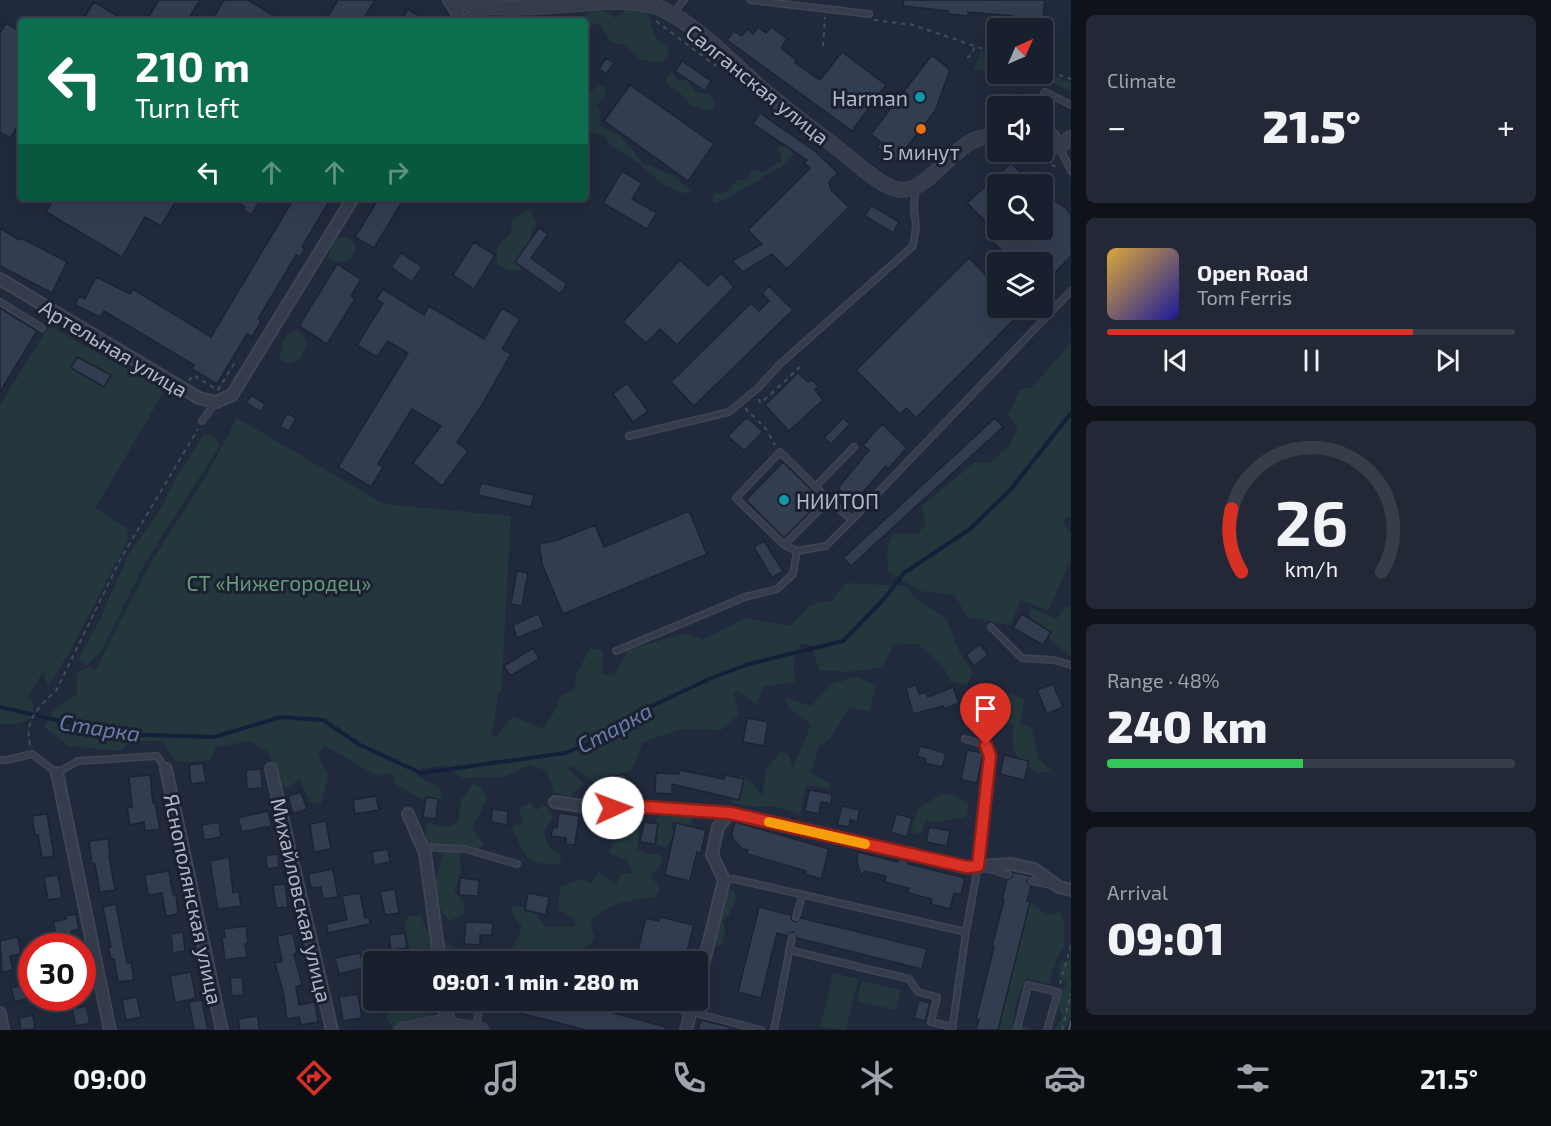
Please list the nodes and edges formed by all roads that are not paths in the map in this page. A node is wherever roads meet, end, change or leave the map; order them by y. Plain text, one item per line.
1 (449, 0) edge
2 (457, 0) edge
3 (684, 0) edge
4 (750, 0) edge
5 (489, 7) junction
6 (667, 8) edge
7 (868, 16) road end
8 (457, 18) edge
9 (469, 18) edge
10 (1053, 96) edge
11 (1071, 105) edge
12 (1053, 132) edge
13 (987, 137) edge
14 (1071, 138) edge
15 (1059, 146) junction
16 (1053, 147) edge
17 (1071, 171) edge
18 (915, 188) junction
19 (351, 201) edge
20 (0, 279) edge
21 (1071, 291) edge
22 (0, 303) edge
23 (42, 328) dead end
24 (216, 402) junction
25 (202, 421) road end
26 (629, 436) dead end
27 (854, 447) dead end
28 (815, 487) junction
29 (829, 500) junction
30 (852, 520) junction
31 (784, 545) junction
32 (797, 551) junction
33 (990, 627) dead end
34 (616, 651) dead end
35 (1071, 665) edge
36 (965, 739) dead end
37 (0, 760) edge
38 (166, 769) joint
39 (271, 770) dead end
40 (57, 773) junction
41 (555, 802) dead end
42 (730, 813) junction
43 (408, 814) dead end
44 (422, 847) junction
45 (517, 864) dead end
46 (978, 866) junction
47 (1008, 875) dead end
48 (724, 880) junction
49 (1032, 881) dead end
50 (1059, 887) junction
51 (1071, 890) edge
52 (802, 896) junction
53 (796, 916) dead end
54 (966, 932) junction
55 (792, 937) dead end
56 (789, 950) junction
57 (438, 951) edge
58 (707, 951) edge
59 (444, 1011) edge
60 (480, 1011) edge
61 (687, 1011) edge
62 (691, 1012) junction
63 (0, 1014) edge
64 (455, 1028) edge
65 (478, 1029) edge
66 (952, 1029) edge
67 (3, 1030) edge
68 (110, 1030) edge
69 (222, 1030) edge
70 (332, 1030) edge
71 (402, 1030) edge
72 (686, 1030) edge
73 (761, 1030) edge
74 (774, 1030) edge
75 (1017, 1030) edge
76 (1047, 1030) edge

1 - 8 street
2 - 5 street, Салганская улица
3 - 6 lane
4 - 7 lane
5 - 6 street, Салганская улица
5 - 9 street
6 - 18 street, Салганская улица
10 - 11 lane
12 - 15 lane
13 - 18 street
14 - 15 street
15 - 16 street
15 - 17 lane
18 - 26 lane
19 - 24 street, Артельная улица
20 - 24 street, Артельная улица
21 - 30 lane
22 - 23 lane
24 - 25 lane
27 - 28 lane
28 - 29 lane
28 - 31 lane
29 - 30 lane
29 - 31 lane
30 - 32 lane
31 - 32 lane
32 - 34 lane
33 - 35 lane
36 - 46 lane
37 - 40 lane
38 - 40 lane
38 - 69 street, Яснополянская улица
39 - 70 street, Михайловская улица
40 - 68 street
41 - 42 street
42 - 46 street
42 - 48 street
43 - 44 street
44 - 45 lane
44 - 57 street
46 - 47 lane
46 - 50 street
46 - 54 lane
48 - 52 lane
48 - 58 street
49 - 50 lane
50 - 51 street
52 - 53 lane
52 - 54 lane
54 - 66 lane
55 - 56 lane
56 - 66 lane
56 - 74 lane
59 - 64 street
60 - 65 lane
61 - 62 lane
62 - 72 street
62 - 73 lane
63 - 67 street
64 - 65 street
64 - 71 street
75 - 76 lane

